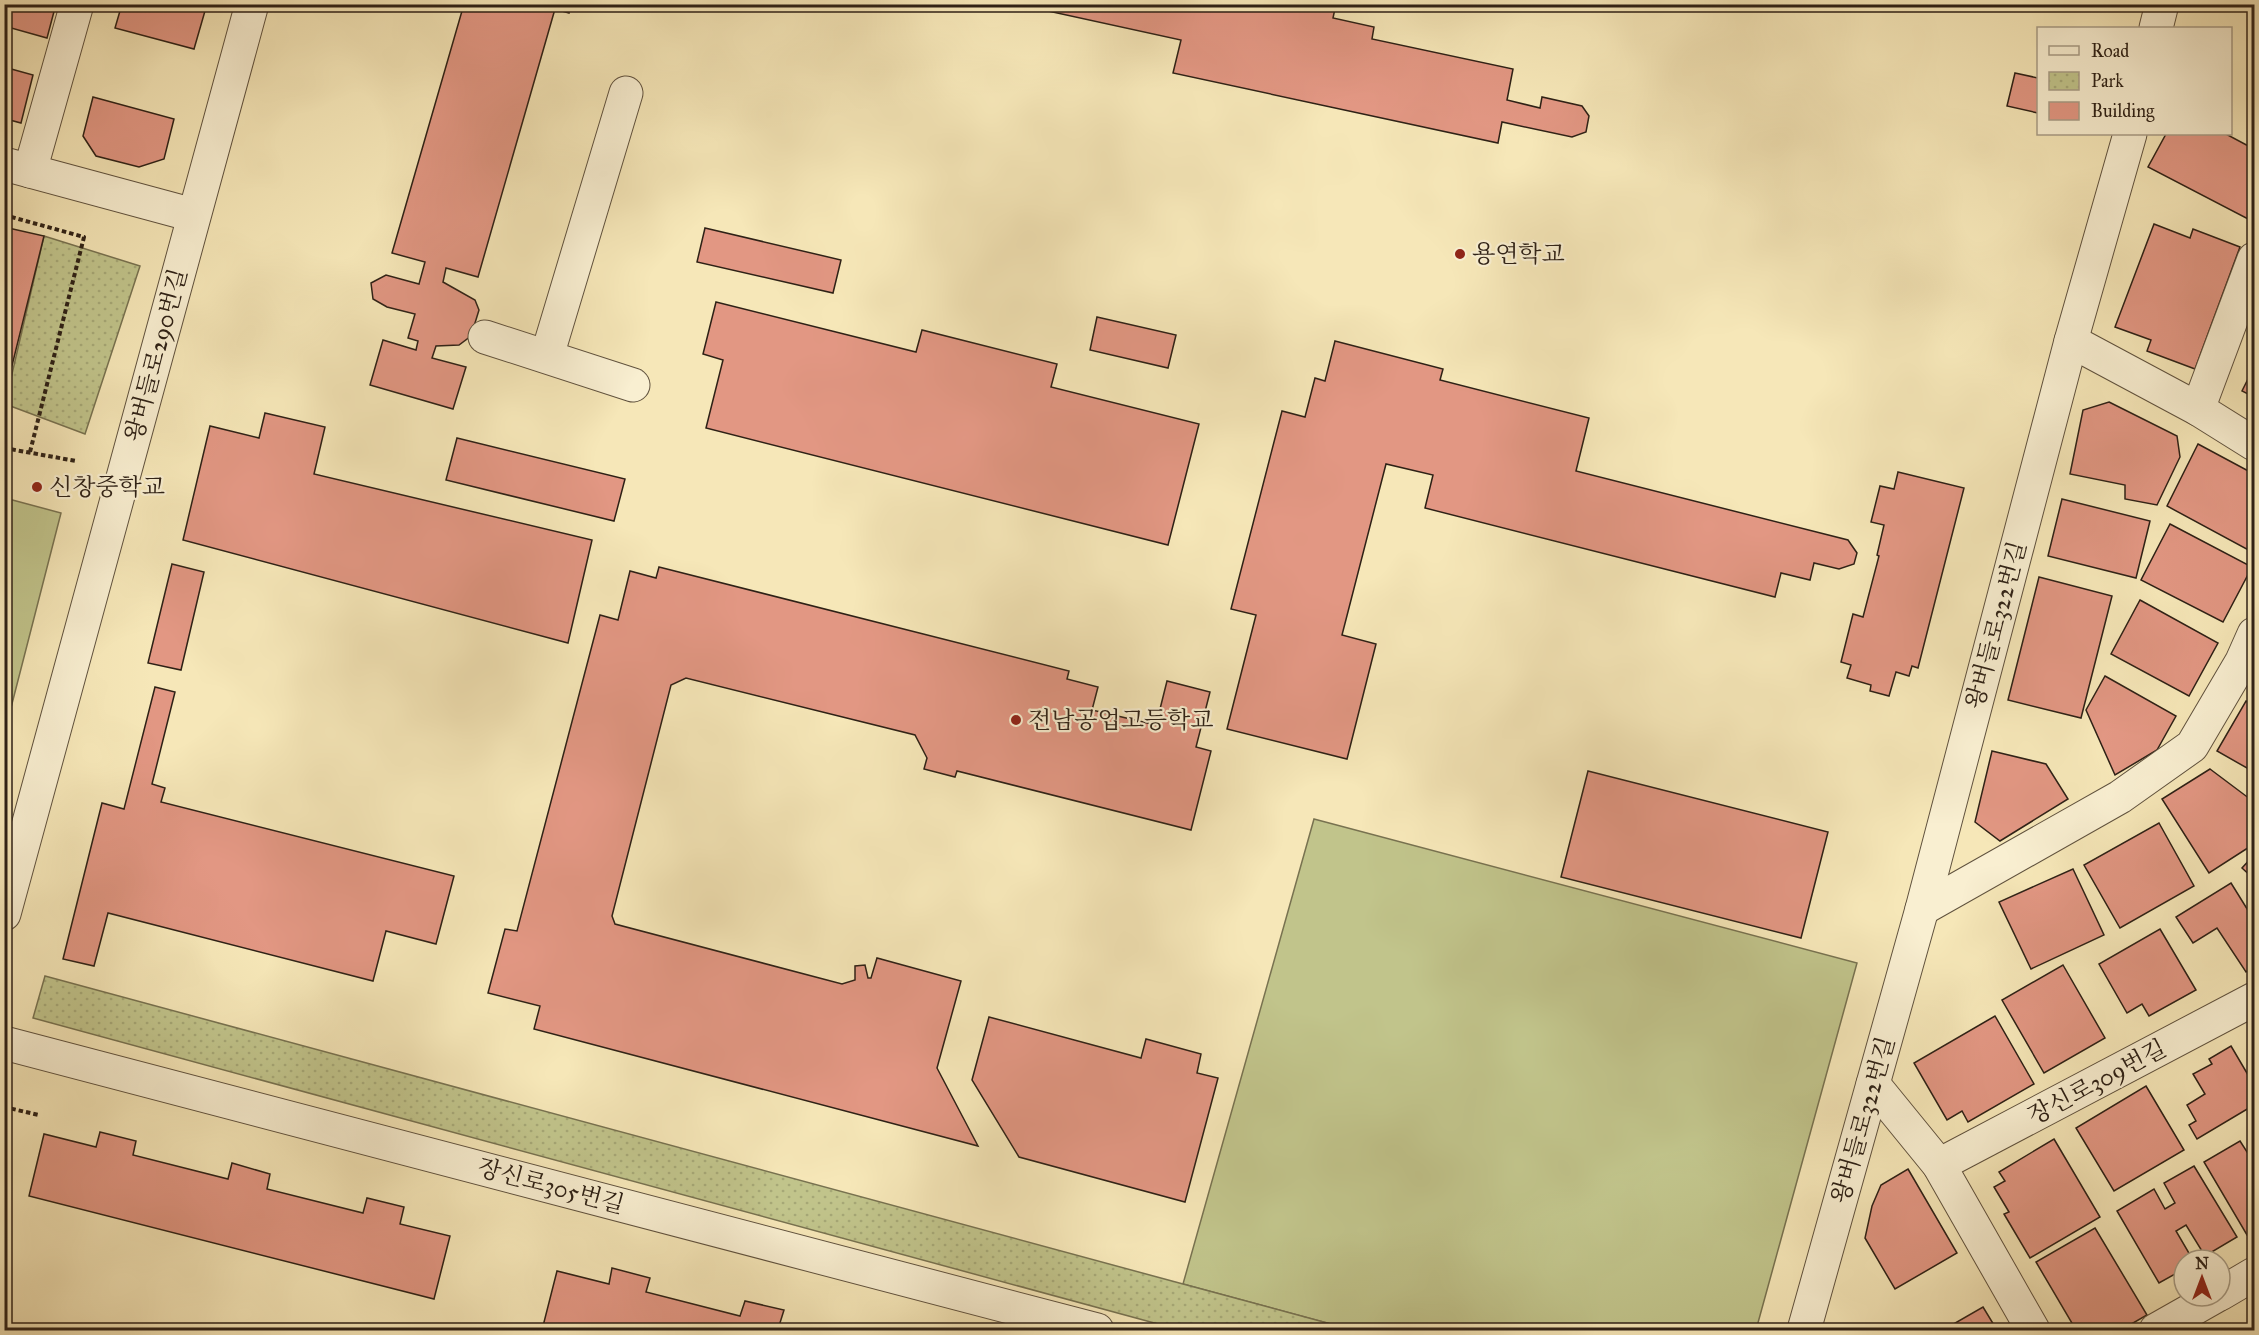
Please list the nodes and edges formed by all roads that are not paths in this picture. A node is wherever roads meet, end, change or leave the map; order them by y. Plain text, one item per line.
1 (78, 4) edge
2 (252, 4) edge
3 (2162, 4) edge
4 (2156, 27) edge
5 (626, 93) dead end
6 (2130, 135) edge
7 (17, 168) edge
8 (193, 215) junction
9 (2254, 260) edge
10 (485, 337) dead end
11 (2071, 341) junction
12 (548, 356) junction
13 (633, 385) dead end
14 (2198, 409) junction
15 (2254, 444) edge
16 (2254, 634) edge
17 (1922, 909) junction
18 (4, 914) edge
19 (2254, 999) edge
20 (4, 1043) edge
21 (1873, 1084) junction
22 (1939, 1165) junction
23 (2254, 1274) edge
24 (2232, 1287) edge
25 (2195, 1308) edge
26 (1097, 1330) edge
27 (1804, 1330) edge
28 (2033, 1330) edge
29 (2156, 1330) edge

1 - 7 street
2 - 8 street, 왕버들로290번길
3 - 4 street
5 - 12 street
6 - 11 street, 왕버들로322번길
7 - 8 street
8 - 18 street, 왕버들로290번길
9 - 14 street
10 - 12 street
11 - 14 street
11 - 17 street, 왕버들로322번길
12 - 13 street
14 - 15 street
16 - 17 street
17 - 21 street, 왕버들로322번길
19 - 22 street, 장신로309번길
20 - 26 street, 장신로305번길
21 - 22 street
21 - 27 street, 왕버들로322번길
22 - 28 street
23 - 24 street
25 - 29 street

